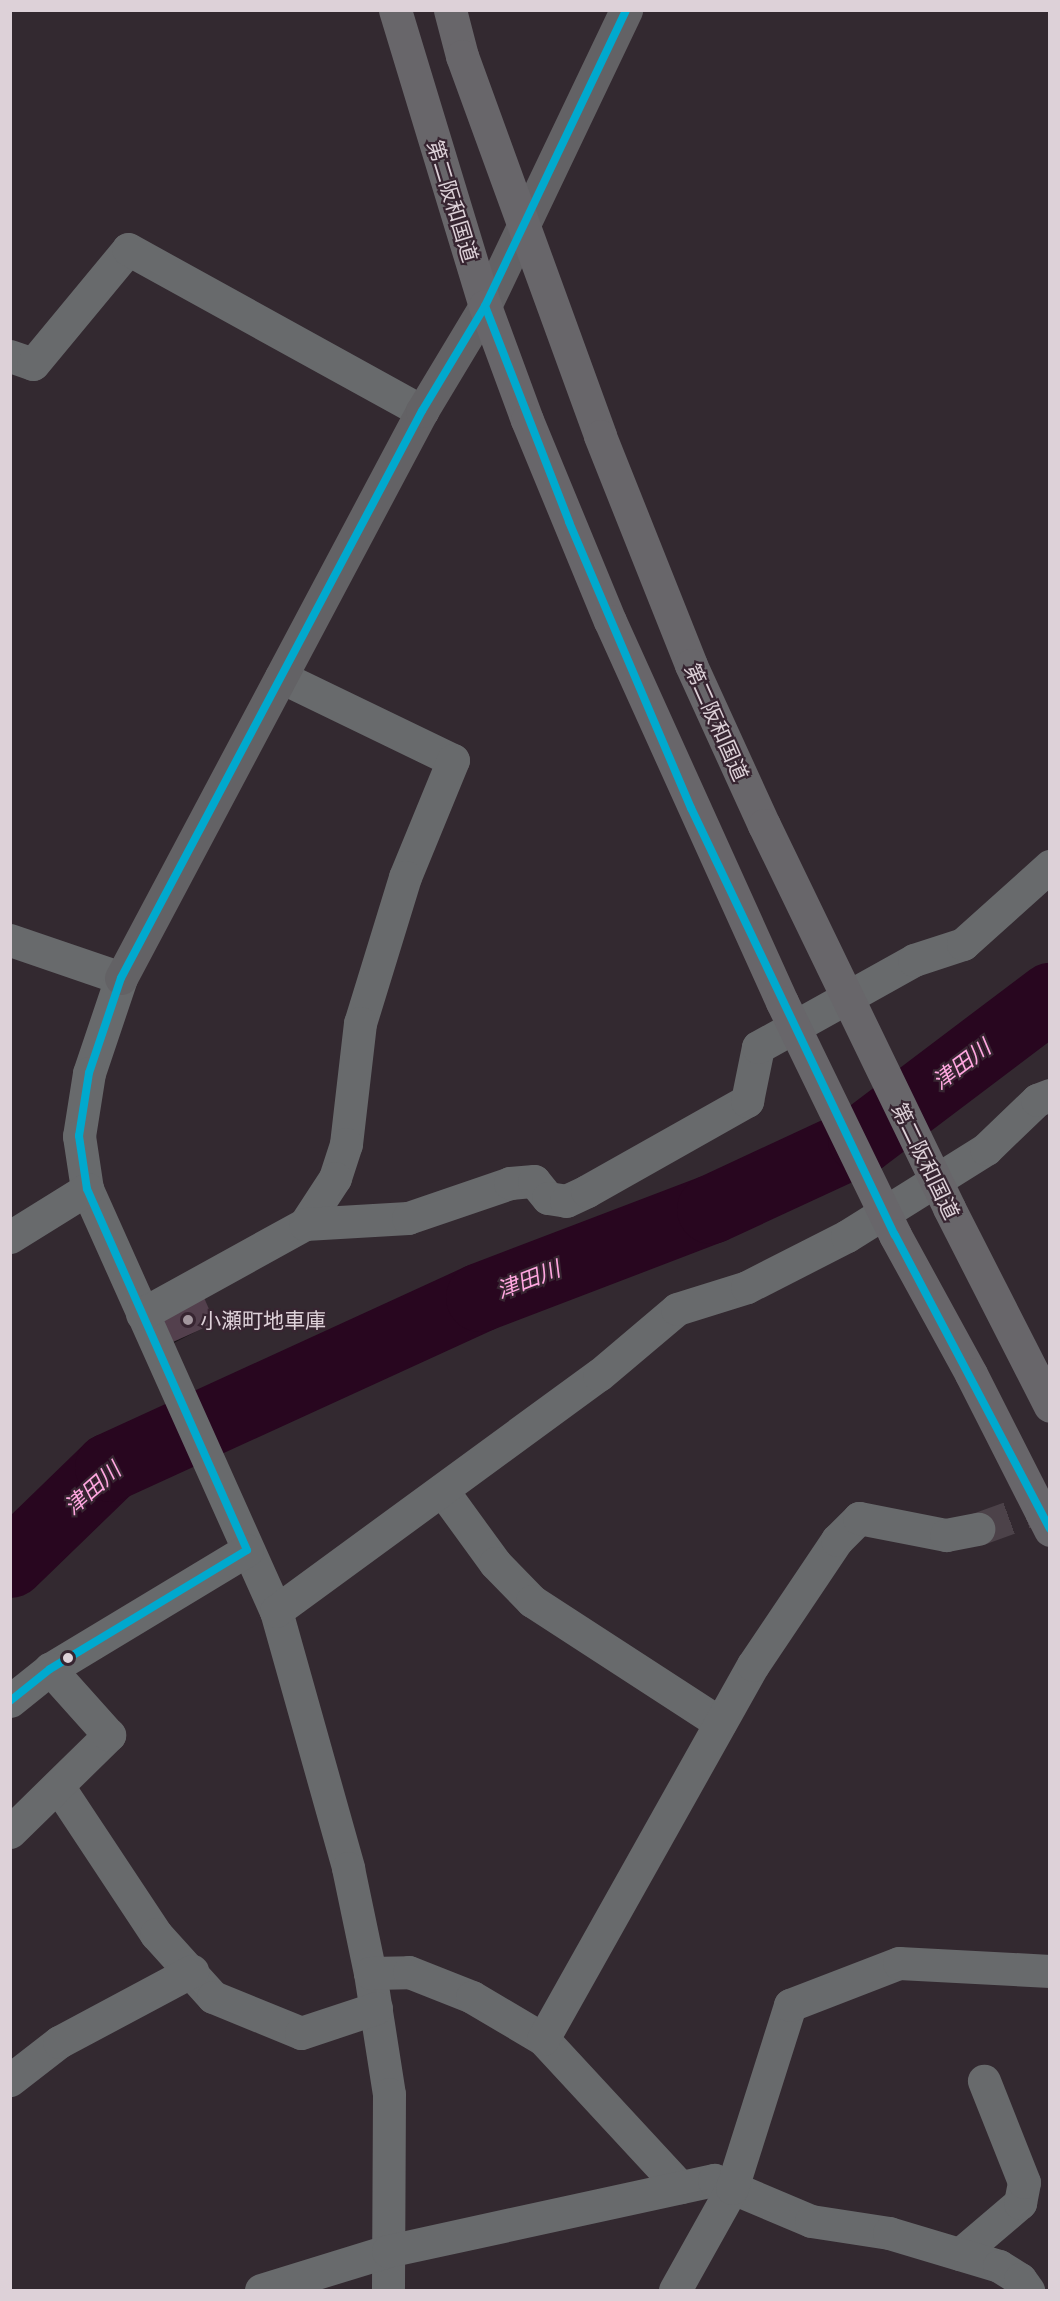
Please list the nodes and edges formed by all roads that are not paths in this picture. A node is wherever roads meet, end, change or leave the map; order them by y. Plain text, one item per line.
1 (395, 10) edge
2 (450, 10) edge
3 (626, 10) edge
4 (524, 229) junction
5 (485, 306) junction
6 (10, 356) edge
7 (422, 411) junction
8 (281, 677) junction
9 (1050, 866) edge
10 (10, 940) edge
11 (121, 978) junction
12 (1050, 1095) edge
13 (87, 1189) junction
14 (305, 1224) junction
15 (10, 1237) edge
16 (142, 1314) junction
17 (1050, 1406) edge
18 (442, 1490) junction
19 (978, 1529) tunnel mouth
20 (1050, 1530) edge
21 (247, 1550) junction
22 (276, 1611) junction
23 (50, 1669) junction
24 (10, 1701) edge
25 (720, 1723) junction
26 (58, 1786) junction
27 (10, 1832) edge
28 (192, 1971) junction
29 (1050, 1971) edge
30 (370, 1973) junction
31 (376, 2007) junction
32 (543, 2039) junction
33 (10, 2080) edge
34 (984, 2081) dead end
35 (680, 2187) junction
36 (732, 2188) junction
37 (388, 2251) junction
38 (960, 2254) junction
39 (261, 2290) edge
40 (388, 2290) edge
41 (675, 2290) edge
42 (1028, 2290) edge

1 - 5 highway, 第二阪和国道
2 - 4 highway, 第二阪和国道
3 - 4 street
4 - 5 street
4 - 17 highway, 第二阪和国道
5 - 7 street
5 - 20 highway, 第二阪和国道
6 - 7 street
7 - 8 street
8 - 11 street
8 - 14 street
9 - 14 street
10 - 11 street
11 - 13 street
12 - 18 street
13 - 15 street
13 - 16 street
14 - 16 street
16 - 21 street
18 - 22 street
18 - 25 street
19 - 25 street
21 - 22 street
21 - 23 street
22 - 30 street
23 - 24 street
23 - 26 street
25 - 32 street
26 - 27 street
26 - 28 street
28 - 31 street
28 - 33 street
29 - 36 street
30 - 31 street
30 - 32 street
31 - 37 street
32 - 35 street
34 - 38 street
35 - 36 street
35 - 37 street
36 - 38 street
36 - 41 street
37 - 39 street
37 - 40 street
38 - 42 street

